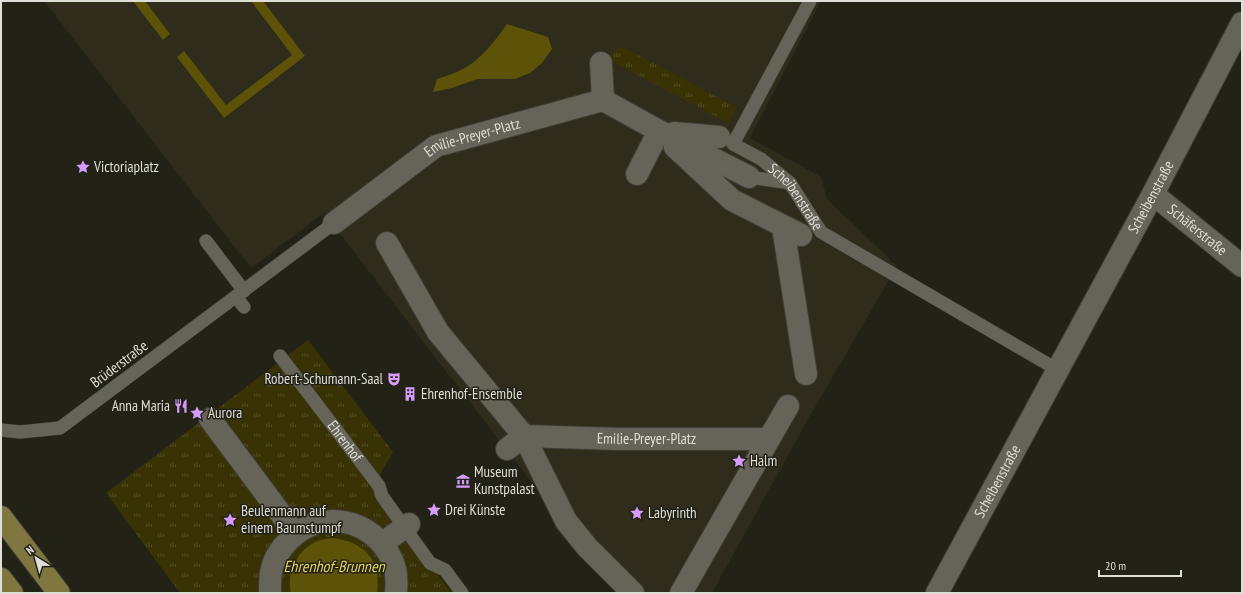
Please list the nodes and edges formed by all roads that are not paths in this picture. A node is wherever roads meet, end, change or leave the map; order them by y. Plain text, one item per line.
1 (810, 1) edge
2 (1242, 23) edge
3 (600, 63) dead end
4 (603, 100) junction
5 (659, 132) junction
6 (714, 148) junction
7 (750, 168) junction
8 (637, 174) dead end
9 (790, 183) junction
10 (1153, 194) junction
11 (732, 200) junction
12 (334, 224) joint
13 (802, 231) junction
14 (206, 241) dead end
15 (388, 243) dead end
16 (1242, 266) edge
17 (241, 298) junction
18 (280, 356) dead end
19 (1058, 370) junction
20 (806, 374) dead end
21 (788, 406) dead end
22 (210, 419) dead end
23 (1, 430) edge
24 (769, 439) junction
25 (515, 443) junction
26 (1, 518) edge
27 (407, 526) junction
28 (296, 533) junction
29 (383, 544) junction
30 (1, 579) edge
31 (12, 593) edge
32 (58, 593) edge
33 (270, 593) edge
34 (396, 593) edge
35 (462, 593) edge
36 (633, 593) edge
37 (680, 593) edge
38 (937, 593) edge

1 - 6 lane
2 - 10 street, Scheibenstraße
3 - 4 street
4 - 5 street
4 - 12 street, Emilie-Preyer-Platz
5 - 6 street
5 - 6 street
5 - 8 street
6 - 7 street
6 - 7 lane, Scheibenstraße
6 - 11 street
7 - 9 lane
7 - 9 lane, Scheibenstraße
7 - 11 street
9 - 13 lane, Scheibenstraße
10 - 16 street, Schäferstraße
10 - 19 street, Scheibenstraße
11 - 13 street
12 - 17 lane, Emilie-Preyer-Platz
13 - 19 lane, Scheibenstraße
13 - 20 street
14 - 17 lane
15 - 25 street
17 - 23 lane, Brüderstraße
18 - 27 lane, Ehrenhof
19 - 38 street, Scheibenstraße
21 - 24 street
22 - 28 street
24 - 25 street, Emilie-Preyer-Platz
24 - 37 street
25 - 36 street
26 - 32 main road
27 - 29 street
27 - 35 lane, Ehrenhof
28 - 29 street
28 - 33 street
29 - 34 street
30 - 31 main road

